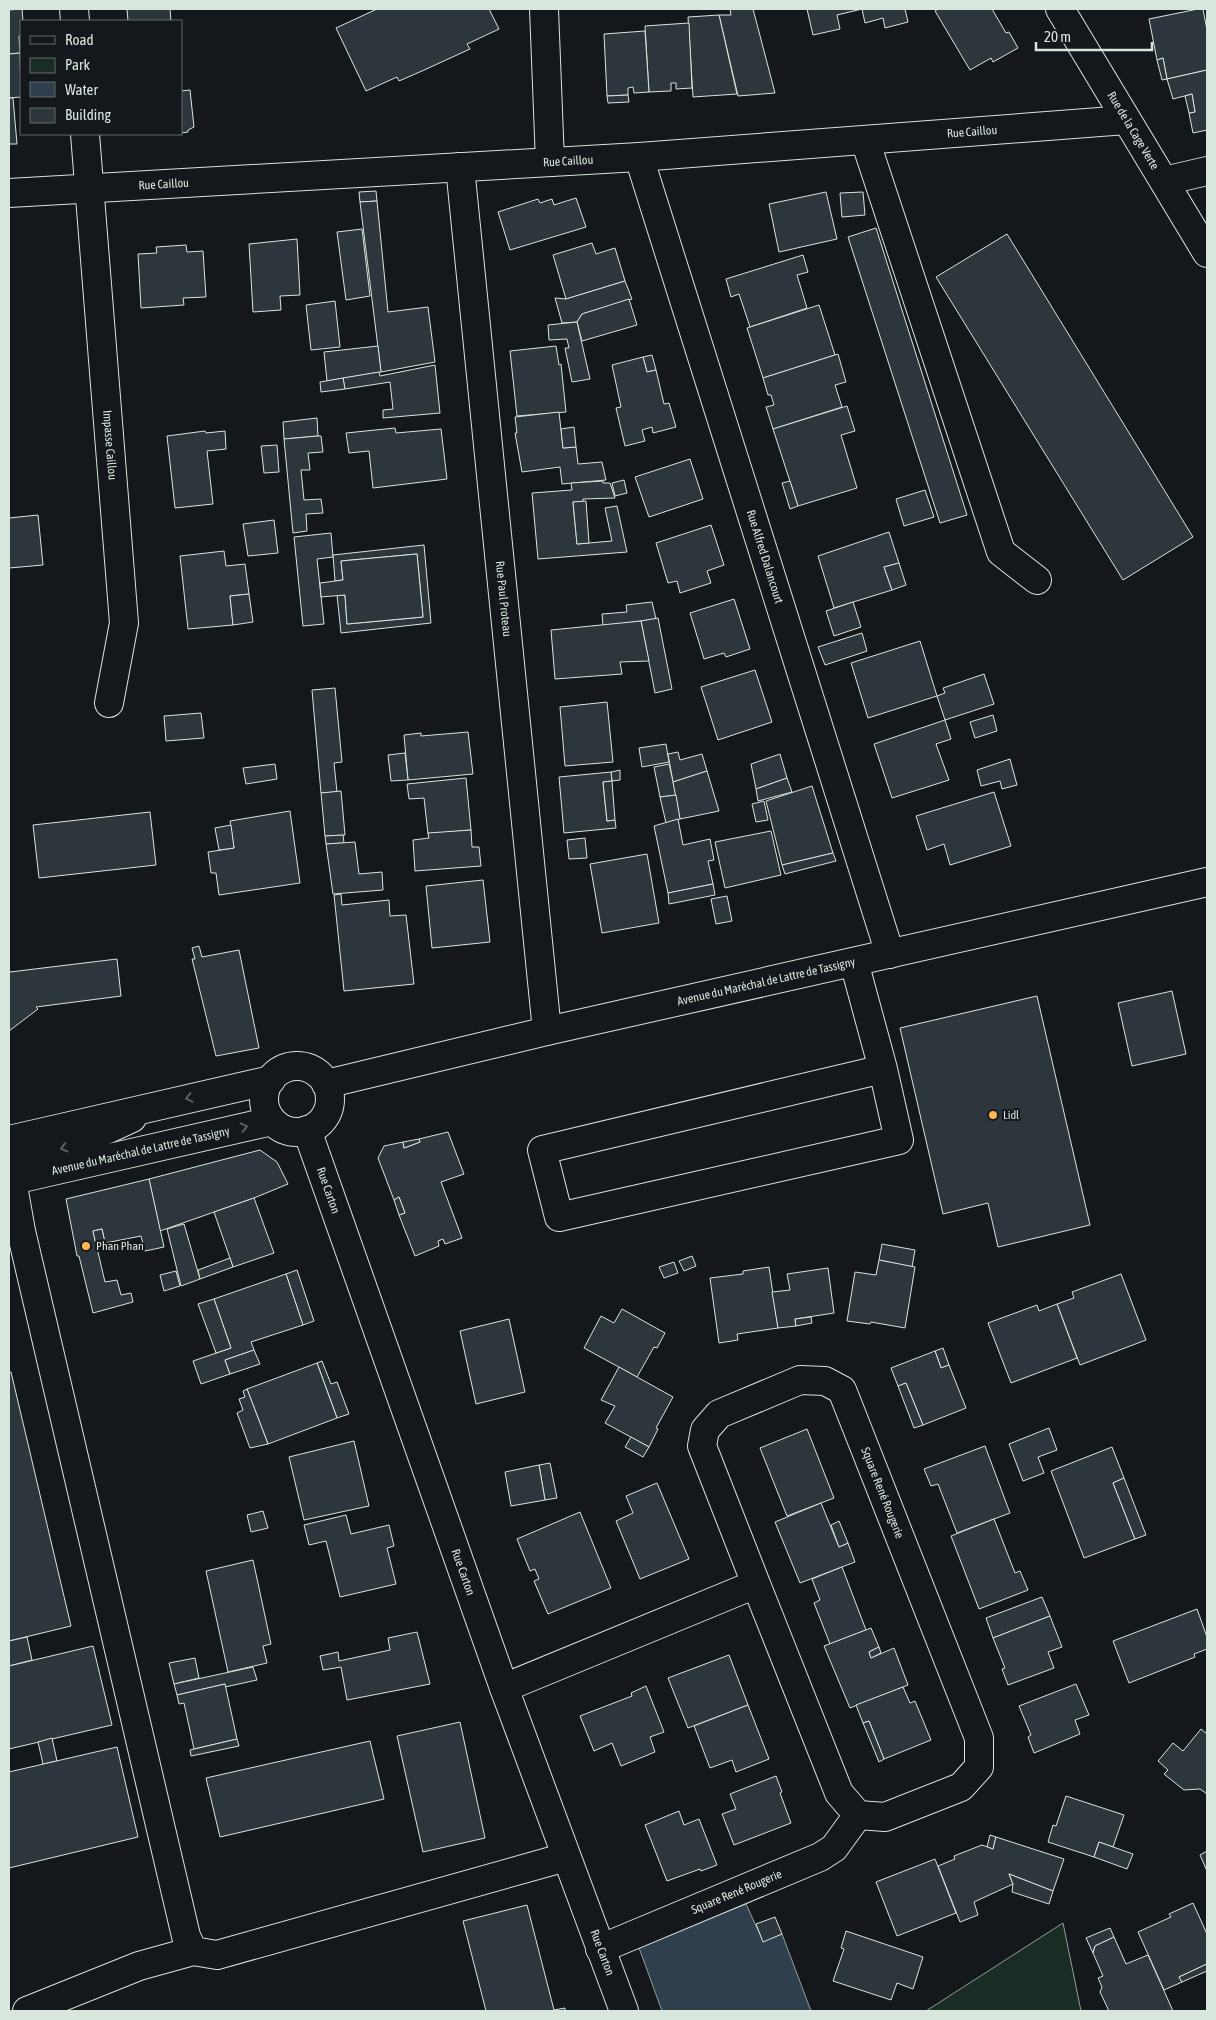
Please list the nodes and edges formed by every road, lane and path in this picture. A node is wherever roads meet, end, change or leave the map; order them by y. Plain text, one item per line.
1 (1060, 9) edge
2 (543, 11) edge
3 (1126, 120) junction
4 (85, 135) edge
5 (865, 140) junction
6 (640, 158) junction
7 (550, 162) junction
8 (460, 167) junction
9 (1207, 171) edge
10 (1164, 181) junction
11 (88, 188) junction
12 (9, 193) edge
13 (1207, 253) edge
14 (1037, 580) dead end
15 (109, 703) dead end
16 (1207, 882) edge
17 (890, 954) junction
18 (854, 962) junction
19 (547, 1031) junction
20 (883, 1069) junction
21 (271, 1080) junction
22 (326, 1084) junction
23 (156, 1106) junction
24 (272, 1121) junction
25 (307, 1130) junction
26 (9, 1140) edge
27 (10, 1174) edge
28 (756, 1584) junction
29 (504, 1688) junction
30 (858, 1815) junction
31 (566, 1857) junction
32 (600, 1948) junction
33 (193, 1951) junction
34 (27, 2011) edge
35 (624, 2011) edge

1 - 3 street, Rue de la Cage Verte
2 - 7 street
3 - 5 street, Rue Caillou
3 - 10 street, Rue de la Cage Verte
4 - 11 street, Impasse Caillou
5 - 6 street, Rue Caillou
5 - 14 street
6 - 7 street, Rue Caillou
6 - 17 street, Rue Alfred Dalancourt
7 - 8 street, Rue Caillou
8 - 11 street, Rue Caillou
8 - 19 street, Rue Paul Proteau
9 - 10 street
10 - 13 street, Rue de la Cage Verte
11 - 12 street, Rue Caillou
11 - 15 street, Impasse Caillou
16 - 17 street, Avenue du Maréchal de Lattre de Tassigny
17 - 18 street, Avenue du Maréchal de Lattre de Tassigny
18 - 19 street, Avenue du Maréchal de Lattre de Tassigny
18 - 20 street
19 - 22 street, Avenue du Maréchal de Lattre de Tassigny
20 - 20 street
21 - 22 street, Avenue du Maréchal de Lattre de Tassigny
21 -> 23 street, Avenue du Maréchal de Lattre de Tassigny
21 - 24 street
22 - 25 street
23 - 26 street, Avenue du Maréchal de Lattre de Tassigny
23 -> 27 street, Avenue du Maréchal de Lattre de Tassigny
24 - 25 street
27 -> 24 street, Avenue du Maréchal de Lattre de Tassigny
25 - 29 street, Rue Carton
27 - 33 street
28 - 29 street
28 - 30 street, Square René Rougerie
28 - 30 street, Square René Rougerie
29 - 31 street, Rue Carton
30 - 32 street, Square René Rougerie
31 - 32 street, Rue Carton
31 - 33 street
32 - 35 street, Rue Carton
33 - 34 street

